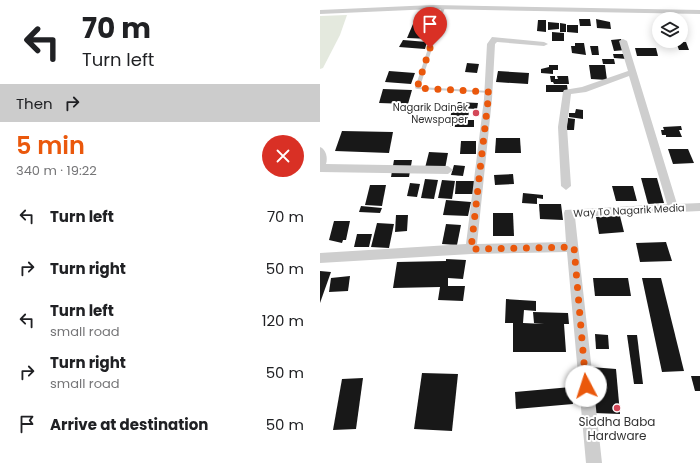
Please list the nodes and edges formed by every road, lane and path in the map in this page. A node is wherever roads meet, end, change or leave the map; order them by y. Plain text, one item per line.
1 (492, 0) edge
2 (443, 7) junction
3 (493, 8) junction
4 (320, 12) edge
5 (700, 12) edge
6 (623, 41) dead end
7 (544, 44) dead end
8 (632, 72) junction
9 (489, 92) junction
10 (320, 151) edge
11 (320, 168) edge
12 (448, 170) dead end
13 (566, 186) dead end
14 (700, 207) edge
15 (673, 208) junction
16 (574, 247) junction
17 (471, 249) junction
18 (320, 258) edge
19 (594, 463) edge

1 - 3 street
2 - 3 street
2 - 4 street
2 - 9 lane
3 - 5 street
6 - 8 street
7 - 9 street
8 - 13 street
8 - 15 street
9 - 17 street
10 - 11 street
11 - 12 street
14 - 15 street, Way To Nagarik Media
15 - 16 street, Way To Nagarik Media
16 - 17 street
16 - 19 street, Way To Nagarik Media
17 - 18 street

